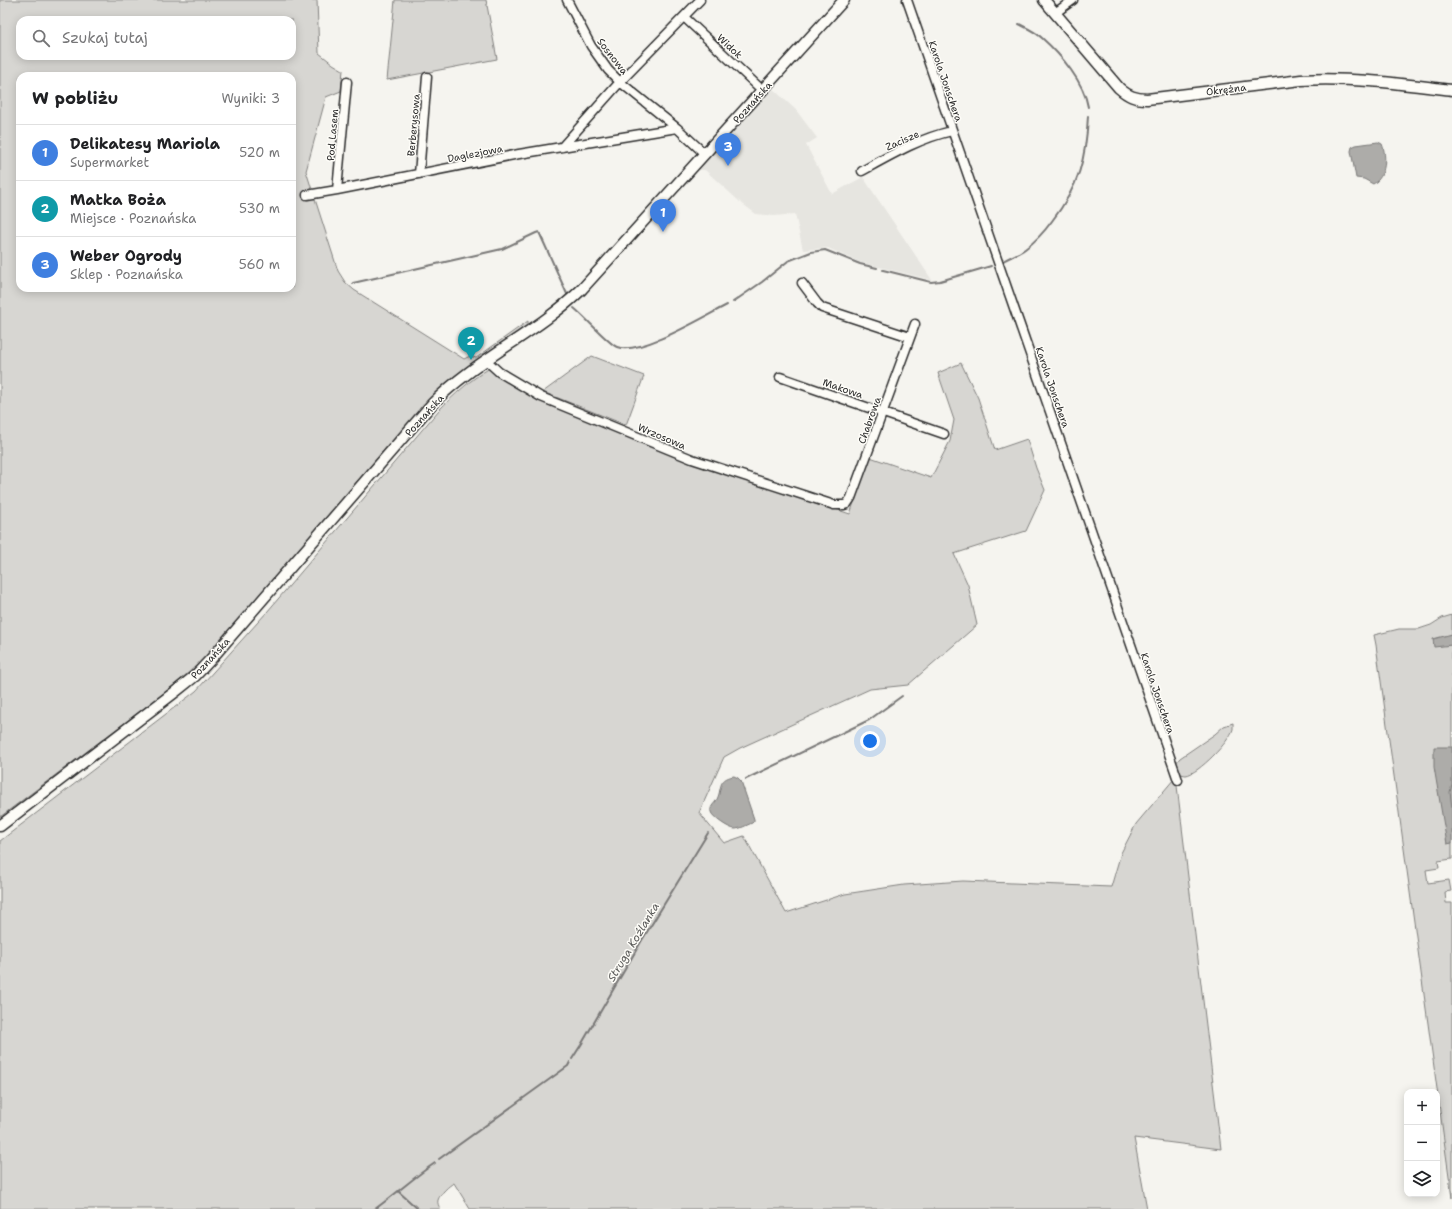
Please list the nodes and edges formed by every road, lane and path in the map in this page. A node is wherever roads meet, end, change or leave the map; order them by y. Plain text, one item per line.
1 (567, 0) edge
2 (700, 0) edge
3 (844, 0) edge
4 (908, 0) edge
5 (1044, 0) edge
6 (1073, 0) edge
7 (1055, 13) junction
8 (684, 16) junction
9 (427, 77) dead end
10 (347, 82) dead end
11 (620, 82) junction
12 (762, 90) junction
13 (1452, 90) edge
14 (677, 128) junction
15 (952, 131) junction
16 (562, 147) junction
17 (705, 154) junction
18 (862, 171) dead end
19 (419, 174) junction
20 (337, 190) junction
21 (307, 195) dead end
22 (802, 282) dead end
23 (915, 324) dead end
24 (910, 337) junction
25 (486, 360) junction
26 (780, 377) dead end
27 (882, 412) junction
28 (944, 434) dead end
29 (841, 506) joint
30 (1178, 780) dead end
31 (0, 826) edge

1 - 11 street, Sosnowa
2 - 8 street
3 - 12 street, Poznańska
4 - 15 street, Karola Jonschera
5 - 7 street, Okrężna
6 - 7 street
7 - 13 street, Okrężna
8 - 11 street
8 - 12 street, Widok
9 - 19 street, Berberysowa
10 - 20 street, Pod Lasem
11 - 14 street, Sosnowa
11 - 16 street
12 - 17 street, Poznańska
14 - 16 street, Daglezjowa
14 - 17 street, Sosnowa
15 - 18 street, Zacisze
15 - 30 street, Karola Jonschera
16 - 19 street, Daglezjowa
17 - 25 street, Poznańska
19 - 20 street, Daglezjowa
20 - 21 street, Daglezjowa
22 - 24 street
23 - 24 street, Chabrowa
24 - 27 street, Chabrowa
25 - 29 street, Wrzosowa
25 - 31 street, Poznańska
26 - 27 street, Makowa
27 - 28 street, Makowa
27 - 29 street, Chabrowa

